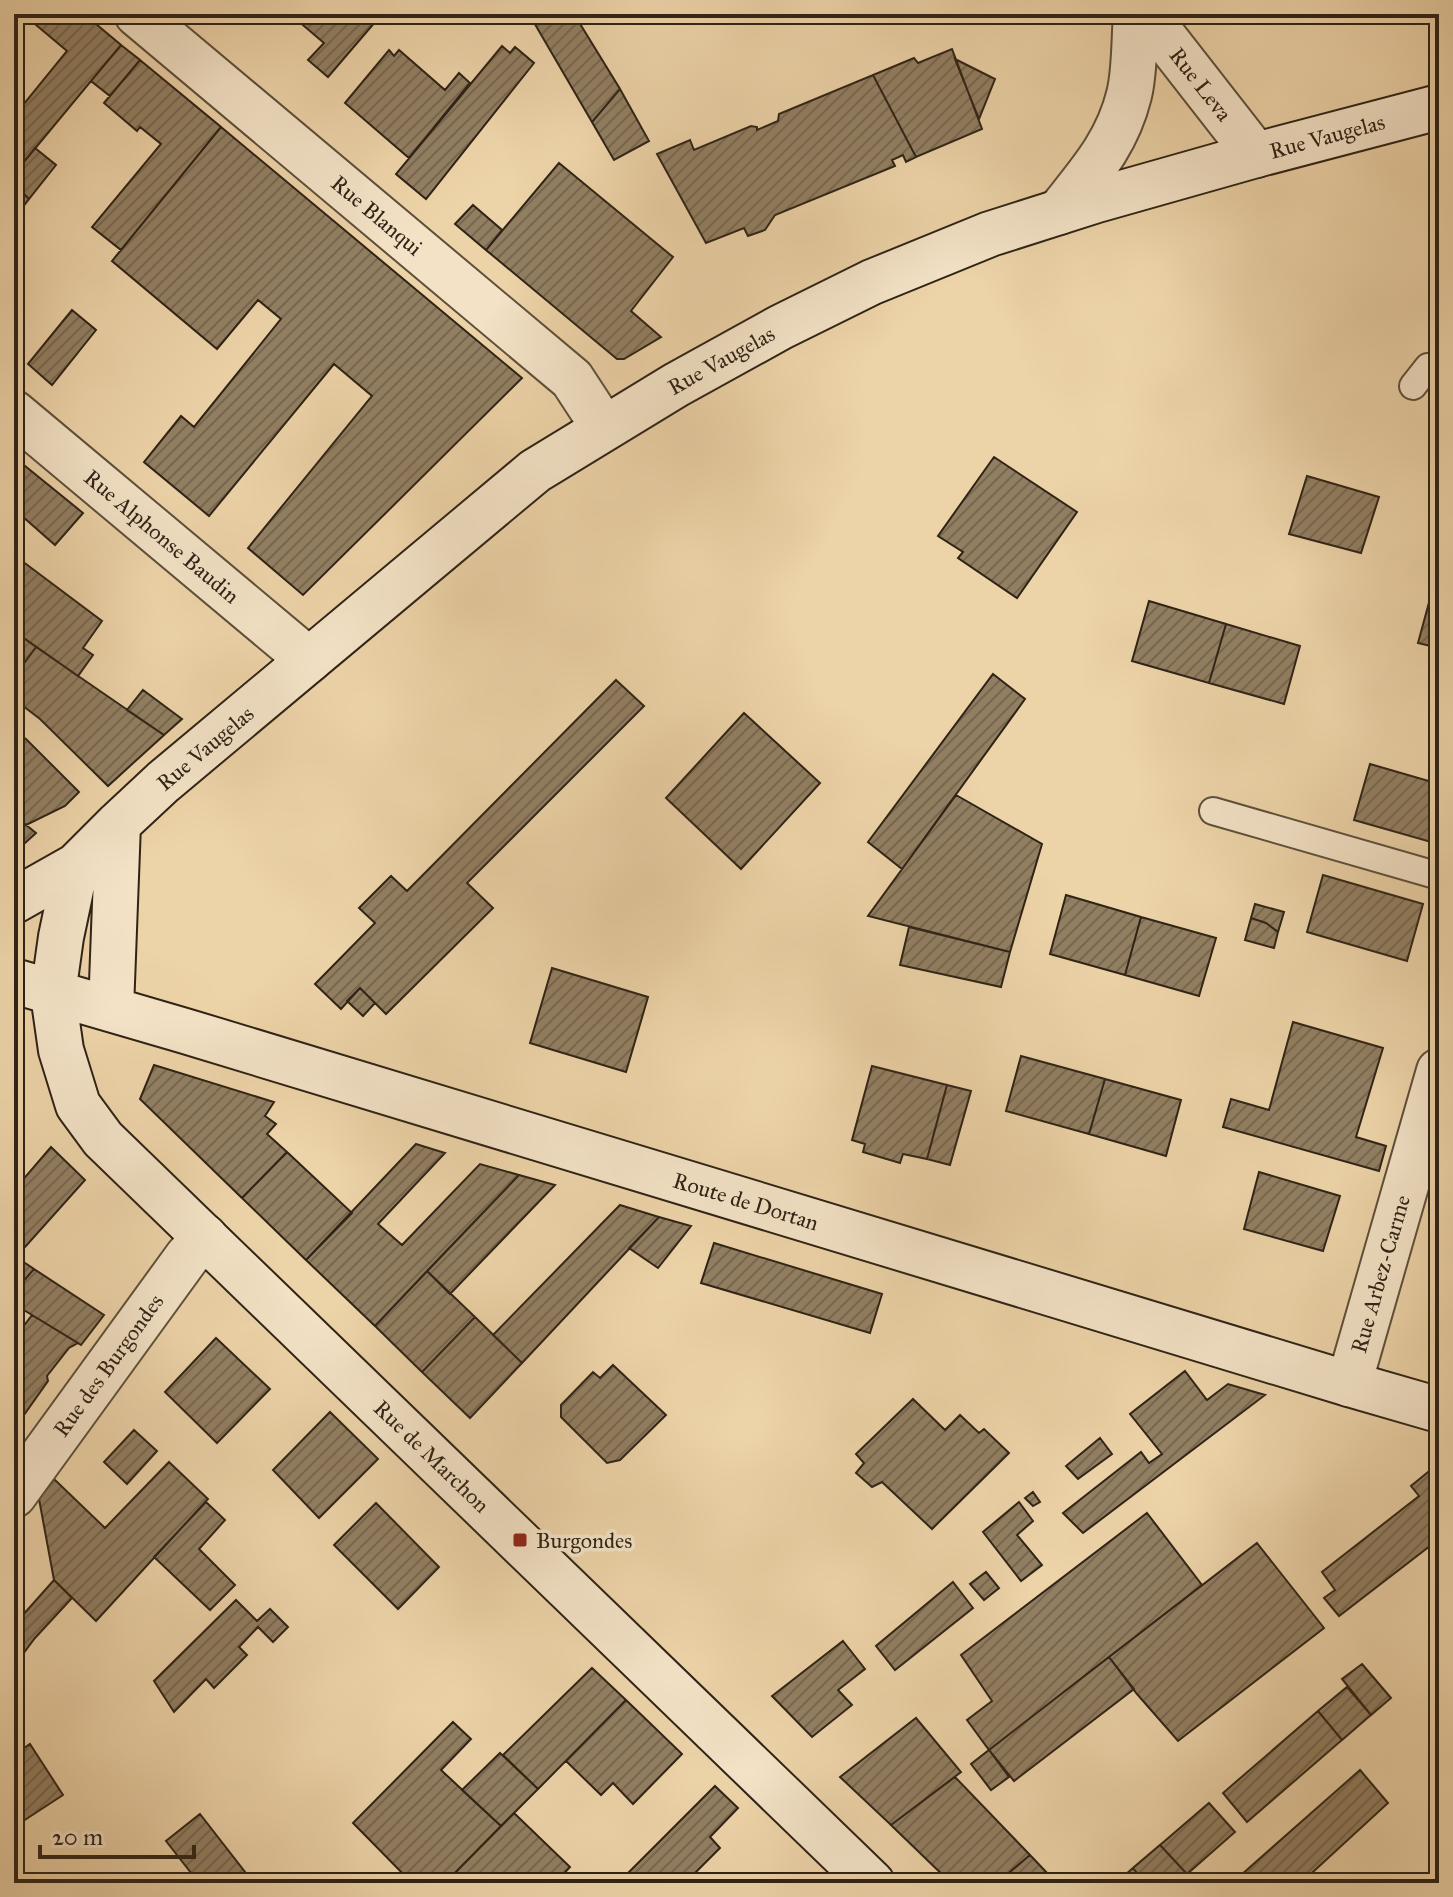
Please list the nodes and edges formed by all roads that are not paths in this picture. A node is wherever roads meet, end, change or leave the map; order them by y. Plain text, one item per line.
1 (137, 14) edge
2 (1136, 14) edge
3 (1146, 14) edge
4 (1439, 107) edge
5 (1256, 155) junction
6 (1059, 212) junction
7 (1439, 366) edge
8 (1413, 386) dead end
9 (14, 413) edge
10 (604, 428) junction
11 (309, 660) junction
12 (1213, 811) dead end
13 (118, 824) junction
14 (76, 866) junction
15 (1439, 876) edge
16 (14, 901) edge
17 (34, 987) edge
18 (111, 1009) junction
19 (1439, 1071) edge
20 (205, 1237) junction
21 (1349, 1384) junction
22 (1439, 1410) edge
23 (14, 1495) edge
24 (872, 1883) edge

1 - 10 main road, Rue Blanqui
2 - 6 main road
3 - 5 main road, Rue Leva
4 - 5 main road, Rue Vaugelas
5 - 6 main road, Rue Vaugelas
6 - 10 main road, Rue Vaugelas
7 - 8 lane
9 - 11 main road, Rue Alphonse Baudin
10 - 11 main road, Rue Vaugelas
11 - 13 main road, Rue Vaugelas
12 - 15 lane
13 - 14 main road, Rue Vaugelas
13 - 18 main road
14 - 16 main road, Rue Vaugelas
14 - 17 main road
17 - 18 main road, Route de Dortan
17 - 20 main road, Rue de Marchon
18 - 21 main road, Route de Dortan
19 - 21 main road, Rue Arbez-Carme
20 - 23 main road, Rue des Burgondes
20 - 24 main road, Rue de Marchon
21 - 22 main road, Route de Dortan

